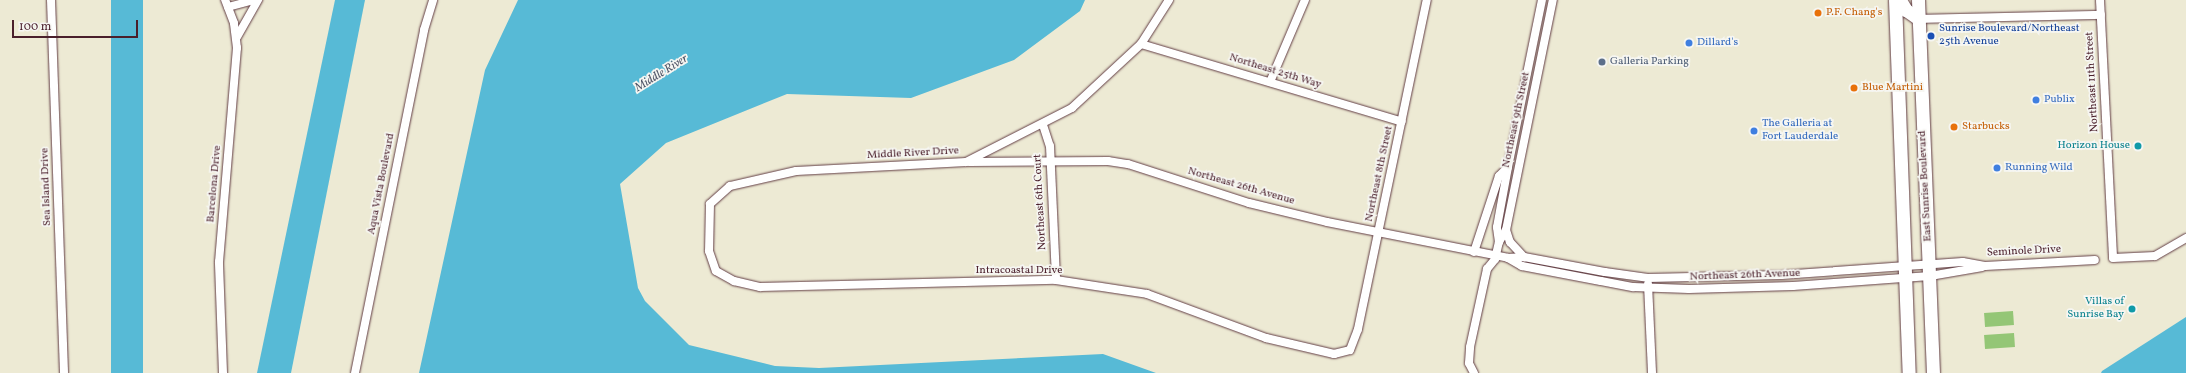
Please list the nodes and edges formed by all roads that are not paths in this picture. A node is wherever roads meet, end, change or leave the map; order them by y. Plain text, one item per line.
1 (51, 0) edge
2 (257, 0) edge
3 (433, 0) edge
4 (1169, 0) edge
5 (1305, 0) edge
6 (1426, 0) edge
7 (1542, 0) edge
8 (1554, 0) edge
9 (1895, 0) edge
10 (1900, 0) edge
11 (1918, 0) edge
12 (2100, 0) edge
13 (227, 3) edge
14 (2101, 15) junction
15 (1919, 19) junction
16 (237, 37) junction
17 (1141, 44) junction
18 (1270, 82) junction
19 (1402, 122) junction
20 (1043, 125) junction
21 (1050, 160) junction
22 (966, 162) junction
23 (1508, 167) junction
24 (1506, 230) junction
25 (1378, 233) junction
26 (708, 237) joint
27 (2186, 238) edge
28 (1499, 242) junction
29 (1474, 252) junction
30 (1496, 256) junction
31 (1524, 257) junction
32 (1508, 258) junction
33 (2095, 260) dead end
34 (1985, 266) junction
35 (1930, 270) junction
36 (1906, 272) junction
37 (1648, 278) junction
38 (1056, 280) junction
39 (1648, 288) junction
40 (1350, 350) joint
41 (1473, 372) edge
42 (64, 373) edge
43 (223, 373) edge
44 (355, 373) edge
45 (1652, 373) edge
46 (1910, 373) edge
47 (1933, 373) edge

1 - 42 street, Sea Island Drive
2 - 13 street
2 - 16 street
3 - 44 street, Aqua Vista Boulevard
4 - 17 street, Middle River Drive
5 - 18 street
6 - 19 street, Northeast 8th Street
7 - 23 street, Northeast 9th Street
8 - 24 street, Northeast 9th Street
9 - 36 main road, East Sunrise Boulevard
10 - 15 main road
11 - 15 main road, East Sunrise Boulevard
12 - 14 street, Northeast 11th Street
13 - 16 street, Barcelona Drive
14 - 15 street
14 - 27 street, Northeast 11th Street
15 - 35 main road, East Sunrise Boulevard
16 - 43 street, Barcelona Drive
17 - 18 street, Northeast 25th Way
17 - 20 street, Middle River Drive
18 - 19 street, Northeast 25th Way
19 - 25 street, Northeast 8th Street
20 - 21 street, Northeast 6th Court
20 - 22 street, Middle River Drive
21 - 22 street, Northeast 26th Avenue
21 - 25 street, Northeast 26th Avenue
21 - 38 street, Northeast 6th Court
22 - 26 street, Middle River Drive
23 - 28 street, Northeast 9th Street
23 - 29 street, Northeast 9th Street
24 - 28 street, Northeast 9th Street
24 - 31 street
25 - 29 street, Northeast 26th Avenue
25 - 40 street, Northeast 8th Street
26 - 38 street, Intracoastal Drive
28 - 30 street, Northeast 9th Street
29 - 30 street, Northeast 26th Avenue
30 - 32 street, Northeast 26th Avenue
30 - 41 street, Northeast 9th Street
31 - 32 street, Northeast 26th Avenue
31 - 37 street, Northeast 26th Avenue
32 - 39 street, Northeast 26th Avenue
33 - 34 street, Seminole Drive
34 - 35 street, Northeast 26th Avenue
34 - 35 street, Seminole Drive
35 - 36 street, Seminole Drive
35 - 36 street, Northeast 26th Avenue
35 - 47 main road, East Sunrise Boulevard
36 - 37 street, Northeast 26th Avenue
36 - 39 street, Northeast 26th Avenue
36 - 46 main road, East Sunrise Boulevard
37 - 39 street
38 - 40 street, Intracoastal Drive
39 - 45 street

